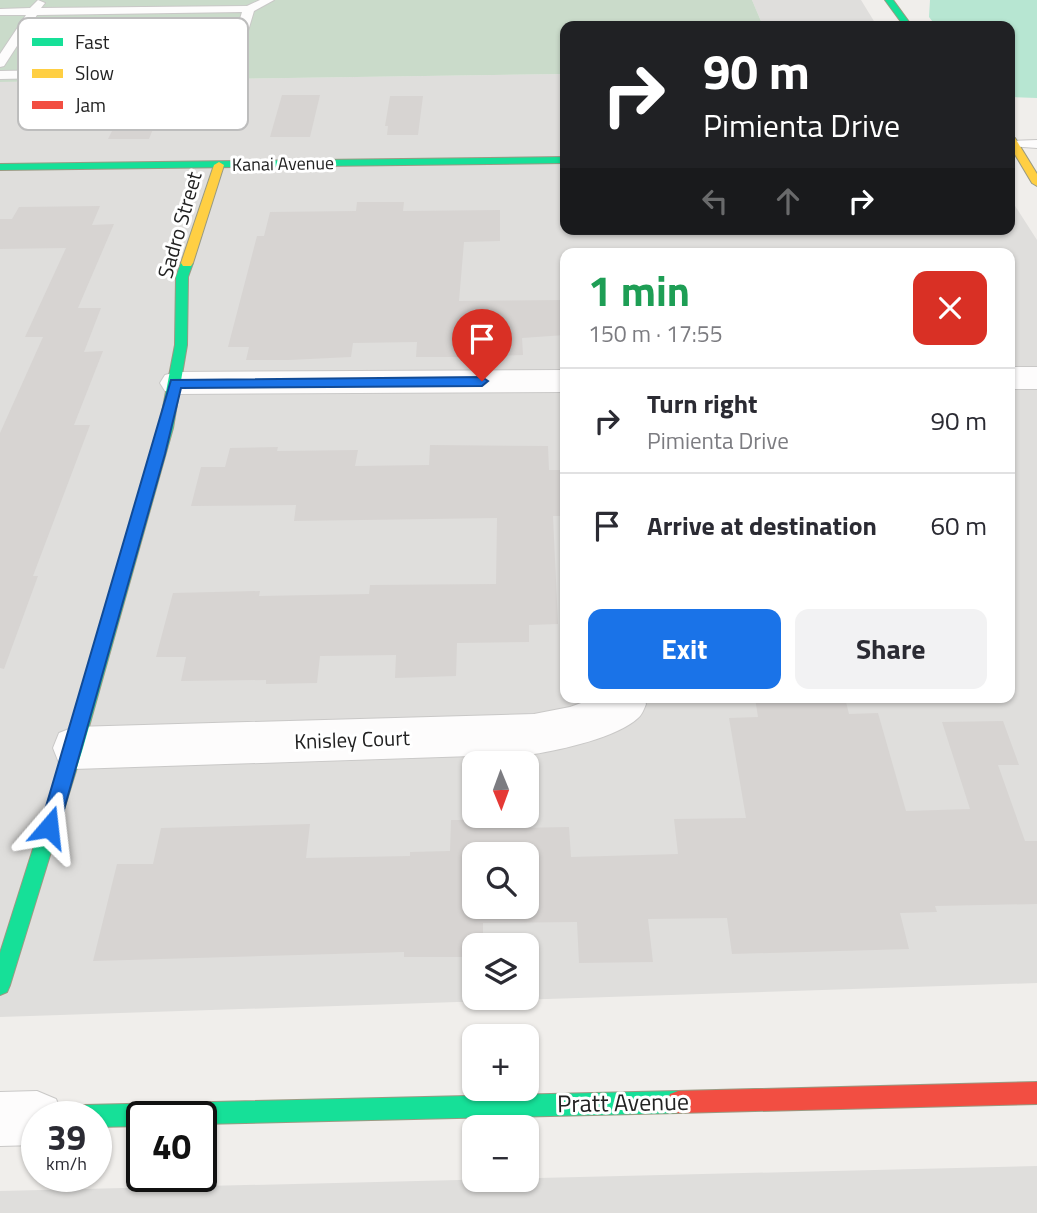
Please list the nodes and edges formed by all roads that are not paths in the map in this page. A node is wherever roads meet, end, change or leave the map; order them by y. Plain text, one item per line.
1 (41, 0) edge
2 (269, 0) edge
3 (889, 0) edge
4 (249, 9) junction
5 (33, 11) junction
6 (0, 12) edge
7 (29, 18) edge
8 (246, 18) edge
9 (904, 21) edge
10 (18, 35) edge
11 (0, 63) edge
12 (0, 75) edge
13 (18, 75) edge
14 (1022, 152) edge
15 (560, 160) edge
16 (219, 165) junction
17 (0, 167) edge
18 (1037, 183) edge
19 (1015, 378) edge
20 (1037, 378) edge
21 (560, 381) edge
22 (176, 383) junction
23 (625, 704) dead end
24 (74, 748) junction
25 (0, 985) edge
26 (1037, 1093) edge
27 (112, 1115) edge
28 (21, 1118) edge
29 (0, 1119) edge

1 - 5 lane
2 - 4 lane
3 - 9 street
4 - 5 lane
4 - 8 lane
5 - 6 lane
5 - 7 lane
10 - 11 lane
12 - 13 lane
14 - 18 street
15 - 16 street, Kanai Avenue
16 - 17 street, Kanai Avenue
16 - 22 street, Sadro Street
19 - 20 street
21 - 22 street
22 - 24 street, Sadro Street
23 - 24 street, Knisley Court
24 - 25 street, Sadro Street
26 - 27 street, Pratt Avenue
28 - 29 street

